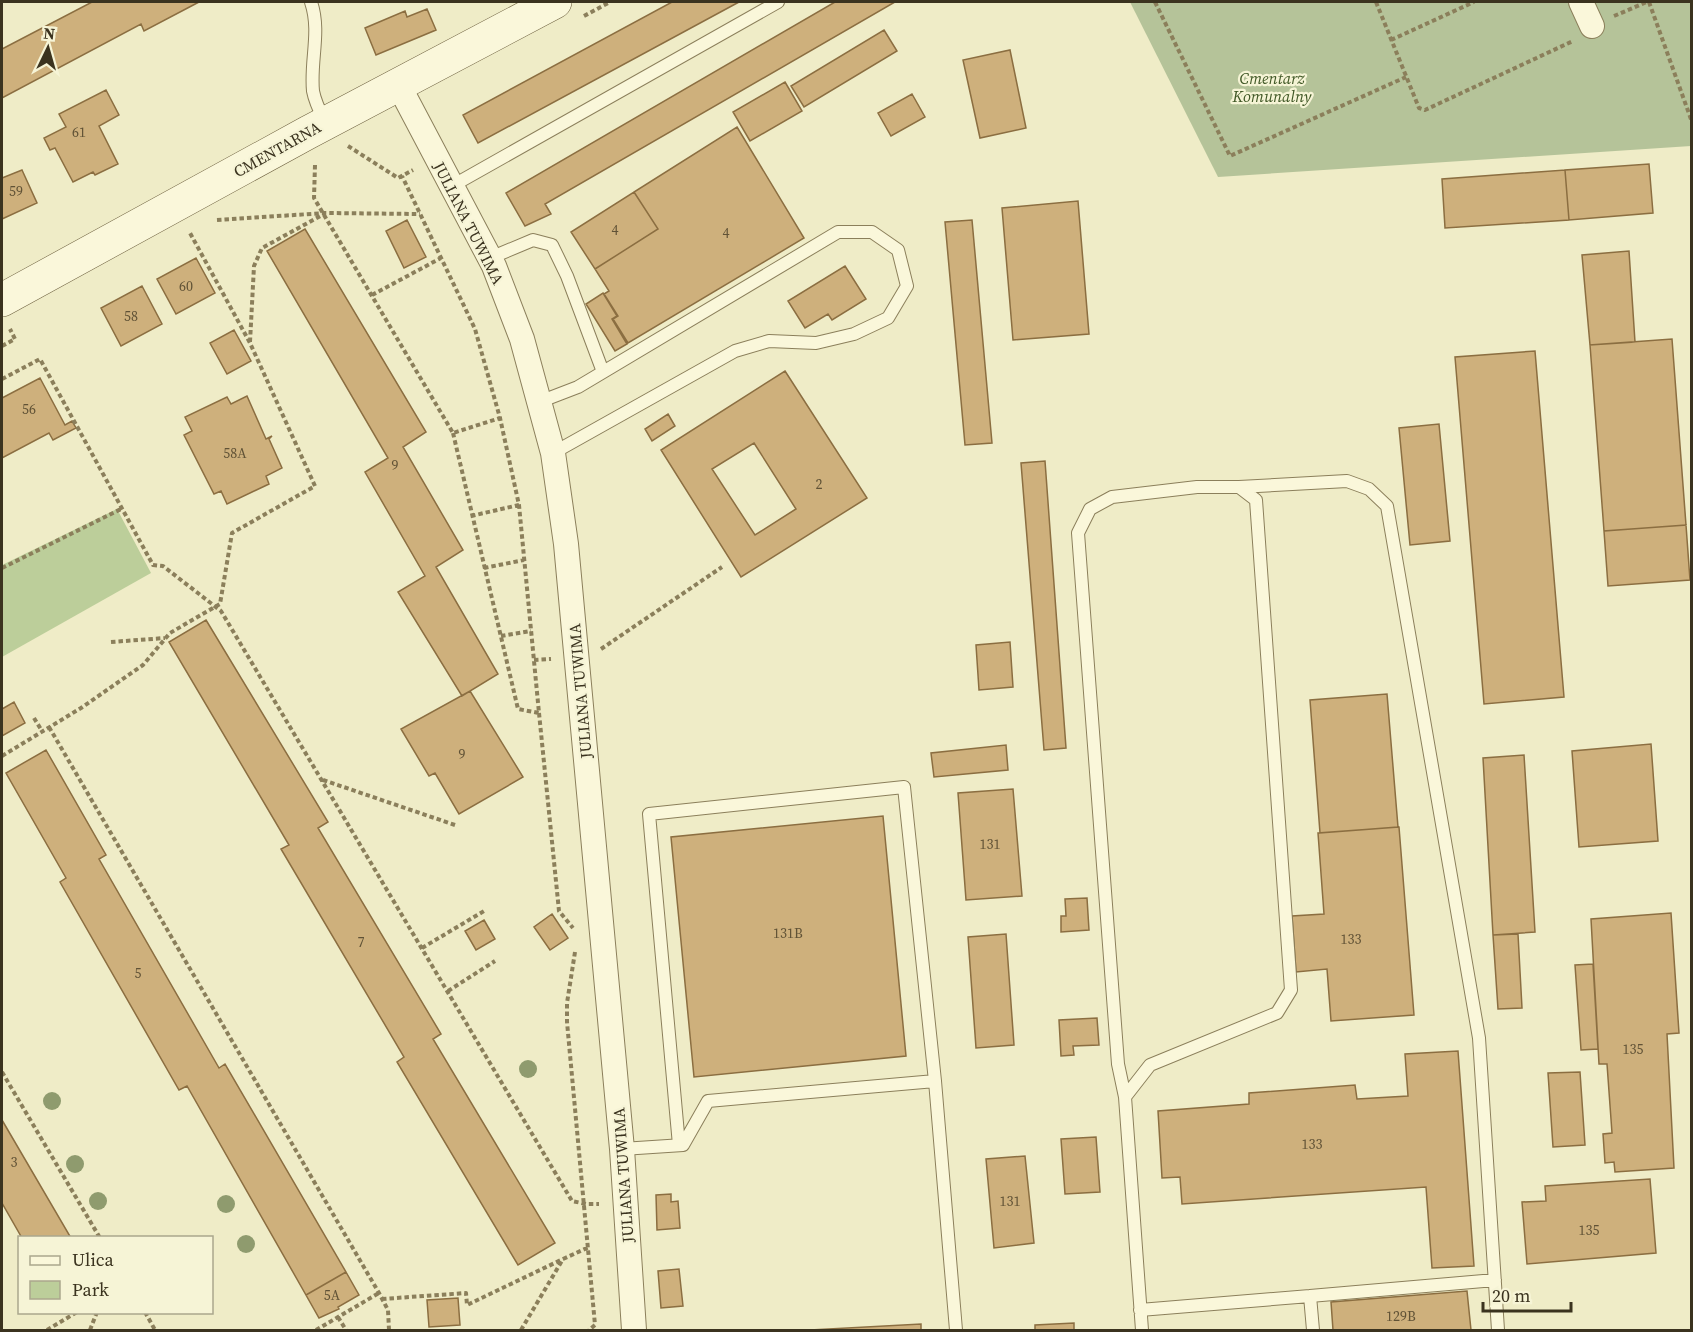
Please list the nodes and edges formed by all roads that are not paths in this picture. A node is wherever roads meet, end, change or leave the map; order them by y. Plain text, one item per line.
1 (310, 2) edge
2 (555, 2) edge
3 (778, 2) edge
4 (1581, 2) edge
5 (1592, 26) road end
6 (398, 84) junction
7 (326, 123) junction
8 (452, 186) junction
9 (489, 258) junction
10 (2, 300) edge
11 (603, 372) junction
12 (539, 402) junction
13 (553, 453) junction
14 (1239, 486) junction
15 (935, 1081) junction
16 (1125, 1097) junction
17 (679, 1145) junction
18 (622, 1149) junction
19 (1495, 1280) junction
20 (1310, 1296) junction
21 (1140, 1310) junction
22 (1140, 1329) edge
23 (634, 1330) edge
24 (956, 1330) edge
25 (1312, 1330) edge
26 (1498, 1330) edge

1 - 7 lane
2 - 6 street, CMENTARNA
3 - 8 lane
4 - 5 street
6 - 7 street, CMENTARNA
6 - 8 street, JULIANA TUWIMA
7 - 10 street, CMENTARNA
8 - 9 street, JULIANA TUWIMA
9 - 11 lane
9 - 12 street, JULIANA TUWIMA
11 - 12 lane
11 - 13 lane
12 - 13 street, JULIANA TUWIMA
13 - 18 street, JULIANA TUWIMA
14 - 16 lane
14 - 16 lane
14 - 19 lane
15 - 17 lane
15 - 17 lane
15 - 24 lane
16 - 21 lane
17 - 18 lane
18 - 23 street, JULIANA TUWIMA
19 - 20 lane
19 - 26 lane
20 - 21 lane
20 - 25 lane
21 - 22 lane

